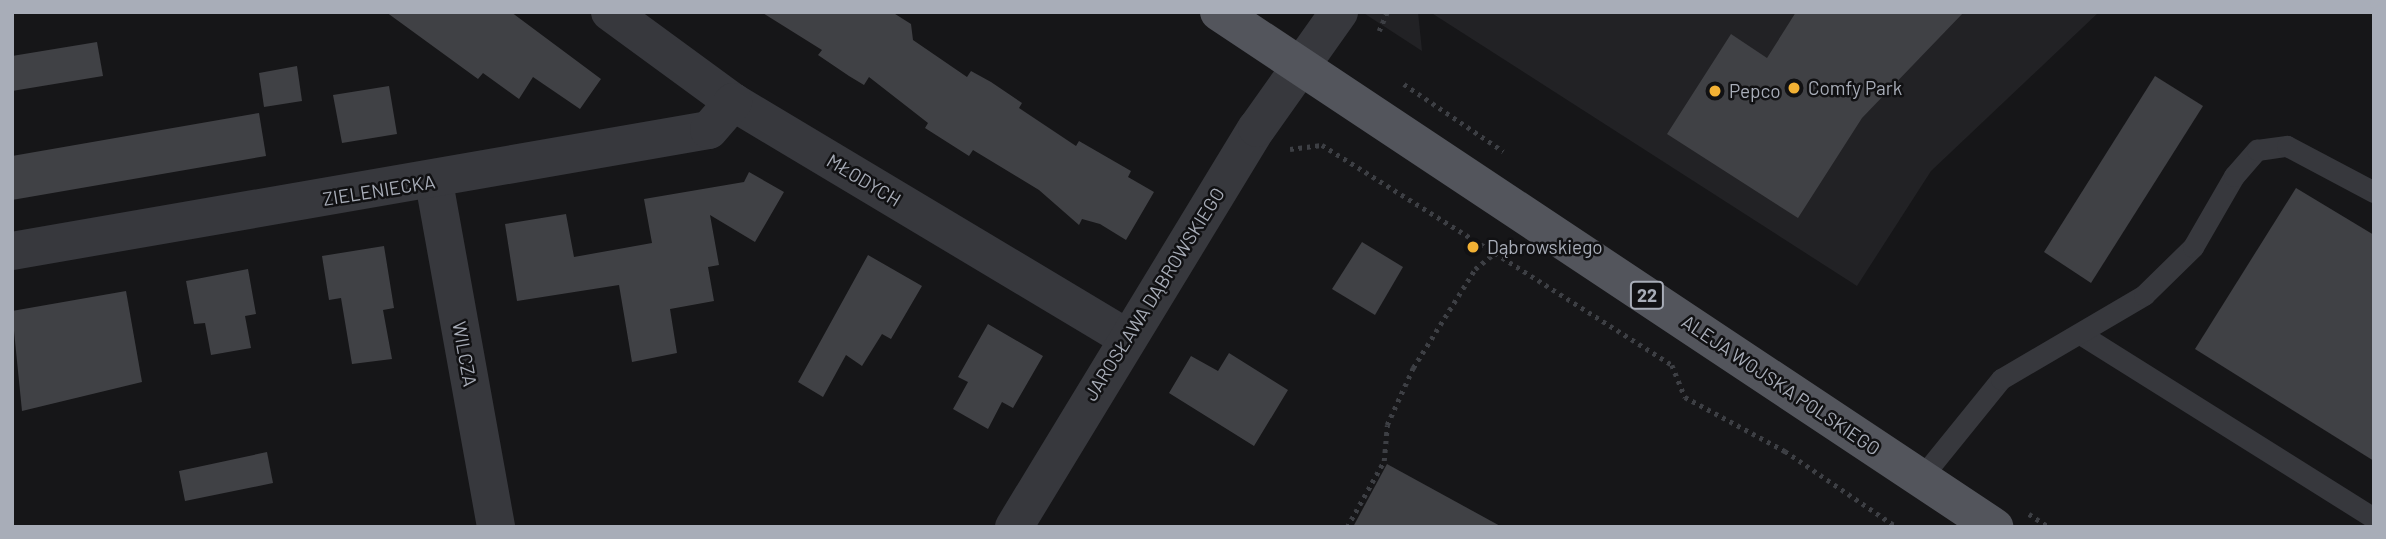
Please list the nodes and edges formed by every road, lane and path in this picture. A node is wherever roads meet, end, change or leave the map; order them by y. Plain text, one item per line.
1 (610, 12) edge
2 (1219, 12) edge
3 (1339, 12) edge
4 (1387, 12) edge
5 (1379, 31) dead end
6 (1300, 66) junction
7 (733, 102) junction
8 (1257, 128) junction
9 (434, 182) junction
10 (2374, 192) edge
11 (12, 251) edge
12 (1495, 253) junction
13 (2082, 335) junction
14 (1125, 337) junction
15 (1920, 479) junction
16 (2374, 518) edge
17 (496, 527) edge
18 (1014, 527) edge
19 (1347, 527) edge
20 (1897, 527) edge
21 (1994, 527) edge

1 - 7 street, MŁODYCH
2 - 6 main road, ALEJA WOJSKA POLSKIEGO / 22
3 - 6 street, JAROSŁAWA DĄBROWSKIEGO
4 - 5 path
6 - 8 street, JAROSŁAWA DĄBROWSKIEGO
6 - 15 main road, ALEJA WOJSKA POLSKIEGO / 22
7 - 9 street, ZIELENIECKA
7 - 14 street, MŁODYCH
8 - 12 path
8 - 14 street, JAROSŁAWA DĄBROWSKIEGO
9 - 11 street, ZIELENIECKA
9 - 17 street, WILCZA
10 - 13 lane
12 - 19 path
12 - 20 path
13 - 15 lane
13 - 16 lane
14 - 18 street, JAROSŁAWA DĄBROWSKIEGO
15 - 21 main road, ALEJA WOJSKA POLSKIEGO / 22

